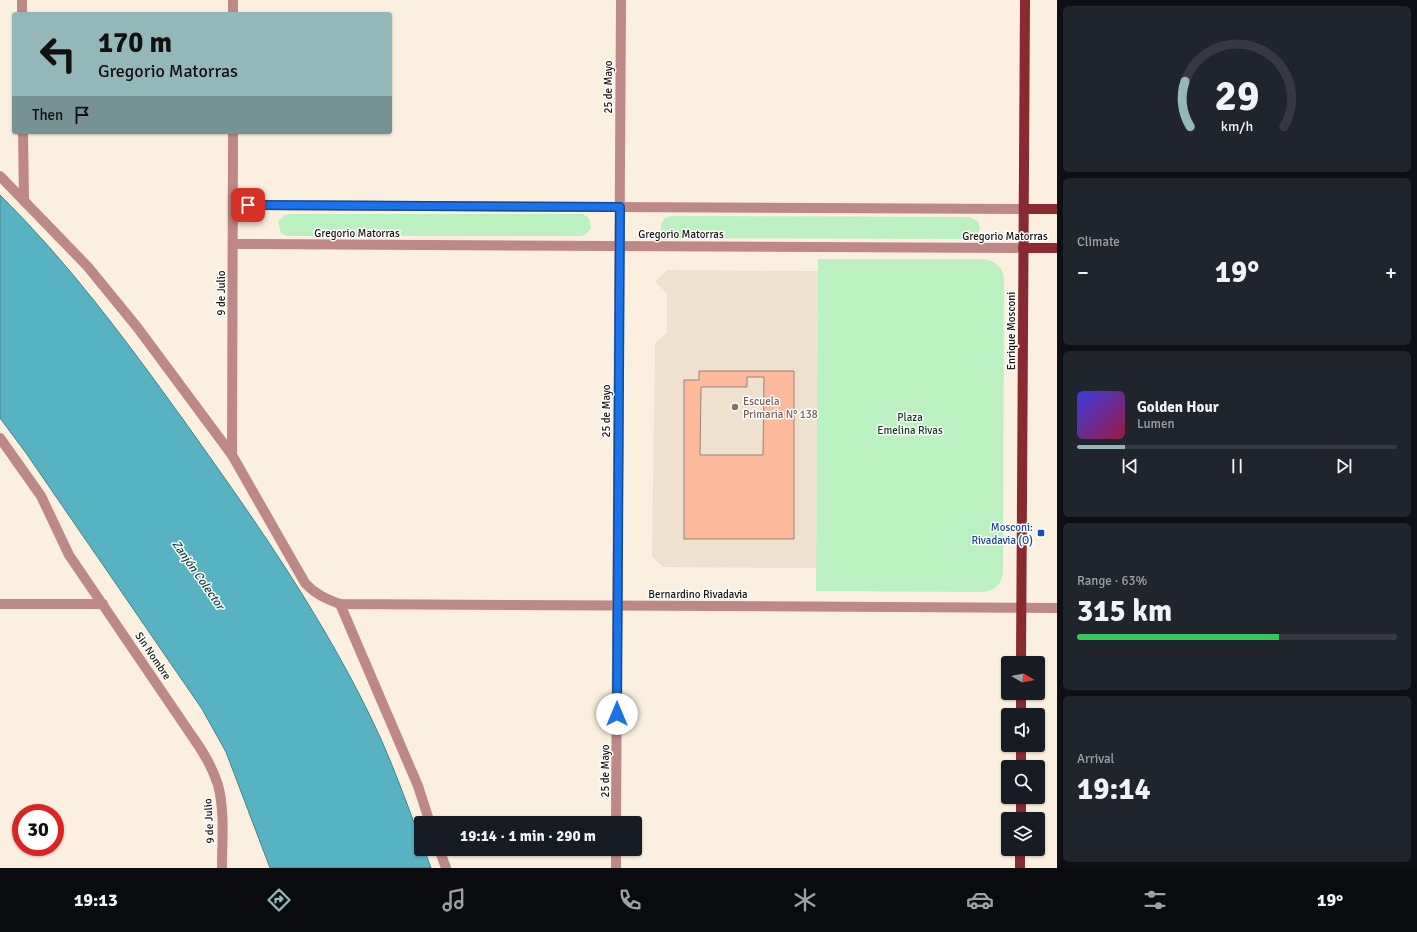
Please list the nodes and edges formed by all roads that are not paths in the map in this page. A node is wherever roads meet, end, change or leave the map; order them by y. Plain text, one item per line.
1 (22, 0) edge
2 (233, 0) edge
3 (621, 0) edge
4 (1025, 0) edge
5 (22, 12) edge
6 (233, 12) edge
7 (23, 134) edge
8 (233, 134) edge
9 (0, 176) edge
10 (24, 201) junction
11 (233, 205) junction
12 (620, 207) junction
13 (1024, 209) junction
14 (1057, 209) edge
15 (233, 244) junction
16 (619, 246) junction
17 (1023, 248) junction
18 (1057, 248) edge
19 (0, 438) edge
20 (232, 455) junction
21 (0, 604) edge
22 (103, 604) junction
23 (340, 604) junction
24 (618, 606) junction
25 (1022, 608) junction
26 (1057, 608) edge
27 (1021, 656) edge
28 (213, 773) joint
29 (428, 816) edge
30 (616, 816) edge
31 (442, 856) edge
32 (616, 856) edge
33 (1020, 856) edge
34 (222, 868) edge
35 (446, 868) edge
36 (616, 868) edge
37 (1020, 868) edge

1 - 5 street
2 - 6 street
3 - 12 street, 25 de Mayo
4 - 13 main road, Enrique Mosconi
7 - 10 street
8 - 11 street, 9 de Julio
9 - 10 street
10 - 20 street
11 - 12 street
11 - 15 street, 9 de Julio
12 - 13 street
12 - 16 street, 25 de Mayo
13 - 14 main road
13 - 17 main road, Enrique Mosconi
15 - 16 street, Gregorio Matorras
15 - 20 street, 9 de Julio
16 - 17 street, Gregorio Matorras
16 - 24 street, 25 de Mayo
17 - 18 main road, Gregorio Matorras
17 - 25 main road, Enrique Mosconi
19 - 22 street, Sin Nombre
20 - 23 street
21 - 22 street
22 - 28 street, Sin Nombre
23 - 24 street, Bernardino Rivadavia
23 - 29 street
24 - 25 street, Bernardino Rivadavia
24 - 30 street, 25 de Mayo
25 - 26 street, Bernardino Rivadavia
25 - 27 main road, Enrique Mosconi
28 - 34 street, 9 de Julio
31 - 35 street
32 - 36 street
33 - 37 main road

